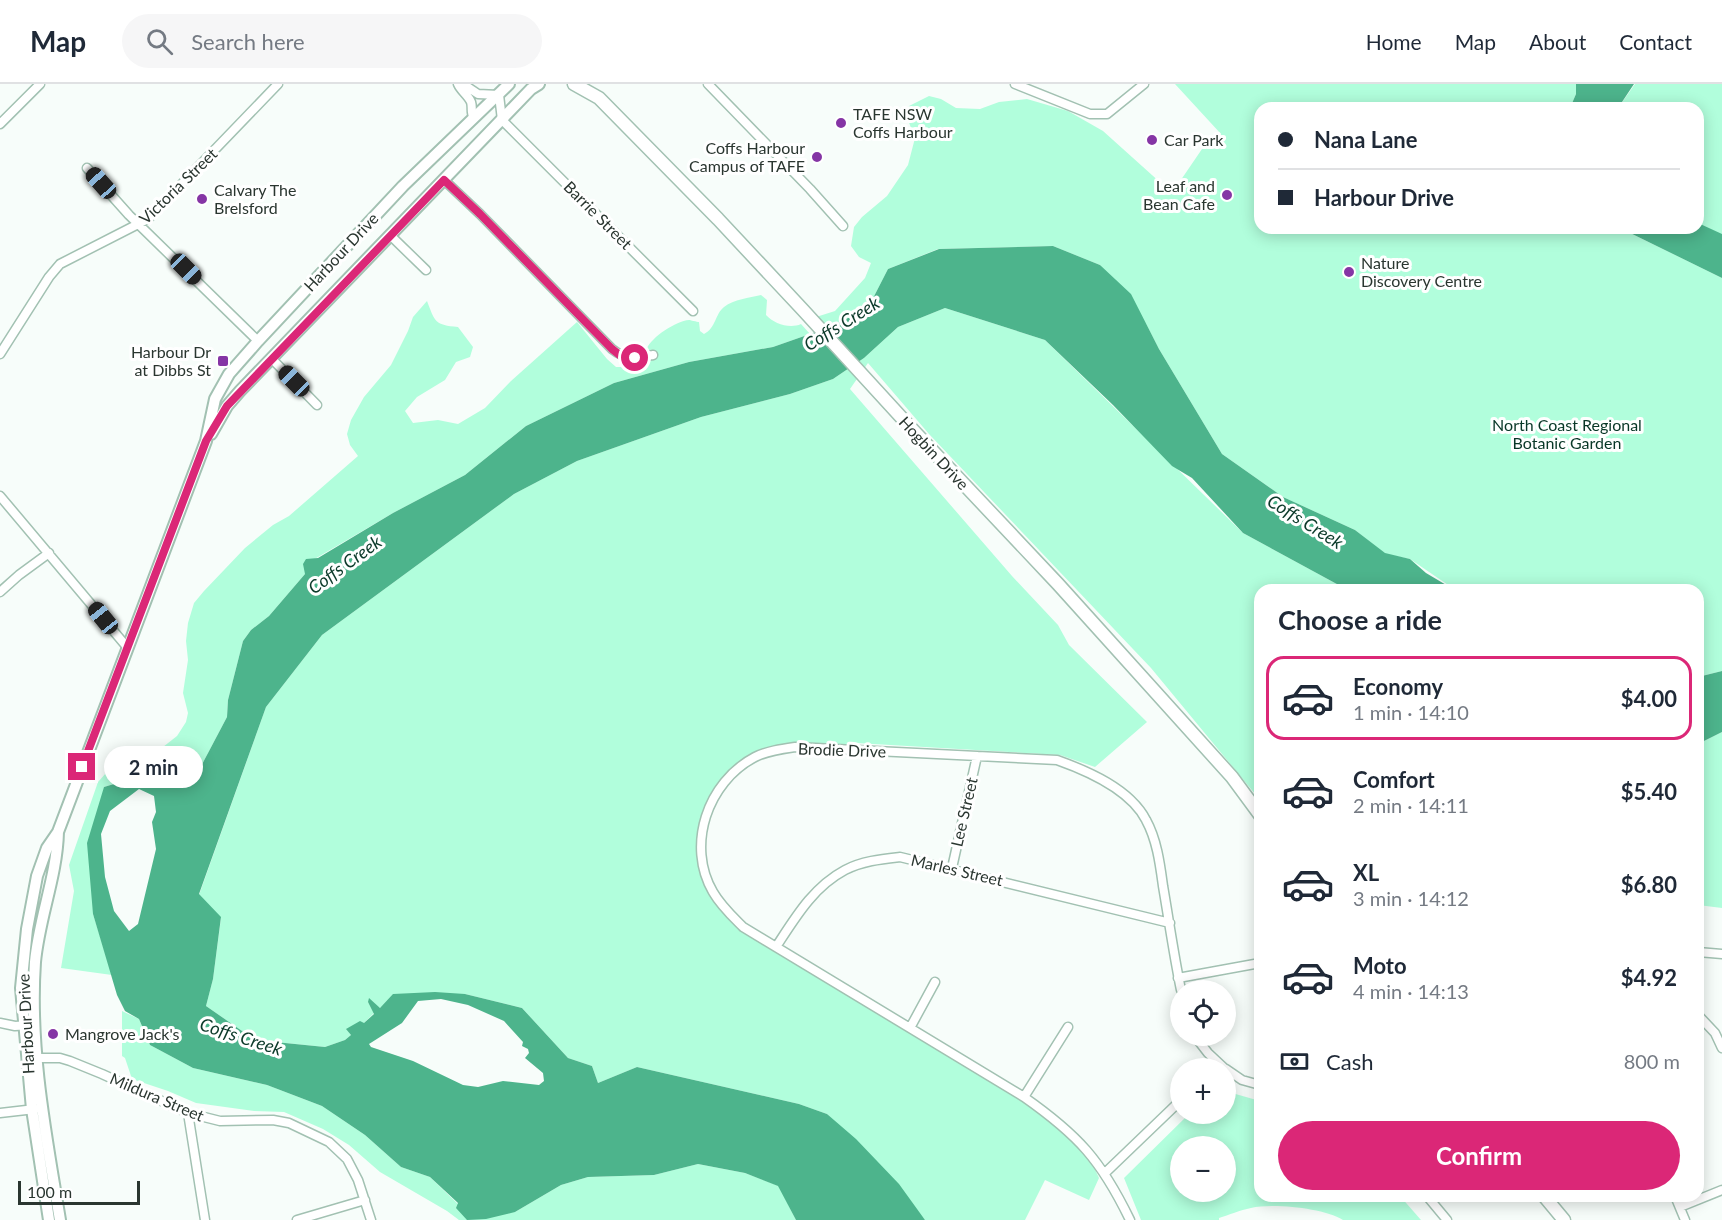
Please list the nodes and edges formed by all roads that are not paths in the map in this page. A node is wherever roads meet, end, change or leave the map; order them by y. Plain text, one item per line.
1 (40, 84) edge
2 (278, 84) edge
3 (458, 84) edge
4 (463, 84) edge
5 (510, 84) edge
6 (539, 84) edge
7 (574, 84) edge
8 (591, 84) edge
9 (708, 84) edge
10 (1015, 84) edge
11 (1144, 84) edge
12 (499, 94) junction
13 (599, 98) junction
14 (474, 118) junction
15 (502, 120) junction
16 (0, 124) edge
17 (87, 168) dead end
18 (444, 180) junction
19 (141, 224) junction
20 (843, 226) dead end
21 (390, 235) junction
22 (426, 270) dead end
23 (693, 311) dead end
24 (258, 341) junction
25 (0, 354) edge
26 (653, 355) dead end
27 (271, 358) junction
28 (317, 405) dead end
29 (206, 441) junction
30 (0, 496) edge
31 (49, 553) junction
32 (0, 592) edge
33 (128, 647) junction
34 (977, 756) junction
35 (1254, 807) edge
36 (58, 832) junction
37 (951, 868) junction
38 (1170, 922) junction
39 (776, 947) junction
40 (1704, 952) edge
41 (1722, 954) edge
42 (1254, 964) edge
43 (1178, 978) joint
44 (935, 982) dead end
45 (1704, 1021) edge
46 (0, 1023) edge
47 (35, 1024) junction
48 (23, 1025) junction
49 (1068, 1027) dead end
50 (910, 1028) junction
51 (1203, 1046) edge
52 (1722, 1048) edge
53 (36, 1058) junction
54 (1213, 1058) edge
55 (1236, 1076) edge
56 (1254, 1083) edge
57 (1024, 1097) junction
58 (37, 1109) junction
59 (1170, 1111) edge
60 (0, 1113) edge
61 (188, 1113) junction
62 (1106, 1173) junction
63 (1722, 1190) edge
64 (1704, 1197) edge
65 (365, 1200) junction
66 (1432, 1202) edge
67 (1549, 1202) edge
68 (1678, 1202) edge
69 (1692, 1202) edge
70 (1680, 1207) junction
71 (49, 1220) edge
72 (60, 1220) edge
73 (205, 1220) edge
74 (297, 1220) edge
75 (371, 1220) edge
76 (1130, 1220) edge
77 (1447, 1220) edge
78 (1564, 1220) edge
79 (1685, 1220) edge

1 - 16 street
2 - 19 street, Victoria Street
3 - 14 street
4 - 12 street
5 - 12 street, Harbour Drive
6 - 15 street, Harbour Drive
7 - 13 main road, Hogbin Drive
8 - 13 main road, Hogbin Drive
9 - 20 street
10 - 11 street
12 - 14 street, Harbour Drive
12 - 15 street
13 - 35 main road, Hogbin Drive
14 - 24 street, Harbour Drive
15 - 18 street, Harbour Drive
15 - 23 street, Barrie Street
17 - 19 street
18 - 21 street, Harbour Drive
18 - 26 street
19 - 24 street
19 - 25 street, Victoria Street
21 - 22 street
21 - 27 street, Harbour Drive
24 - 29 street, Harbour Drive
27 - 28 street
27 - 29 street, Harbour Drive
29 - 33 street, Harbour Drive
30 - 31 street
31 - 32 street
31 - 33 street
33 - 36 street, Harbour Drive
34 - 37 street, Lee Street
34 - 38 street, Brodie Drive
34 - 39 street, Brodie Drive
36 - 47 street, Harbour Drive
36 - 48 street, Harbour Drive
37 - 38 street, Marles Street
37 - 39 street, Marles Street
38 - 43 street, Brodie Drive
39 - 50 street, Brodie Drive
40 - 41 street
42 - 43 street
44 - 50 street
45 - 52 street
46 - 48 street
47 - 48 street
47 - 53 street, Harbour Drive
48 - 58 street, Harbour Drive
49 - 57 street
50 - 57 street, Brodie Drive
51 - 54 street
53 - 58 street, Harbour Drive
53 - 61 street, Mildura Street
55 - 56 street
57 - 62 street, Brodie Drive
58 - 60 street
58 - 71 street, Harbour Drive
58 - 72 street, Harbour Drive
59 - 62 street
61 - 65 street, Mildura Street
61 - 73 street
62 - 76 street, Brodie Drive
63 - 64 street
65 - 74 street
65 - 75 street, Mildura Street
66 - 77 street
67 - 78 main road
68 - 70 street
69 - 70 street
70 - 79 street

